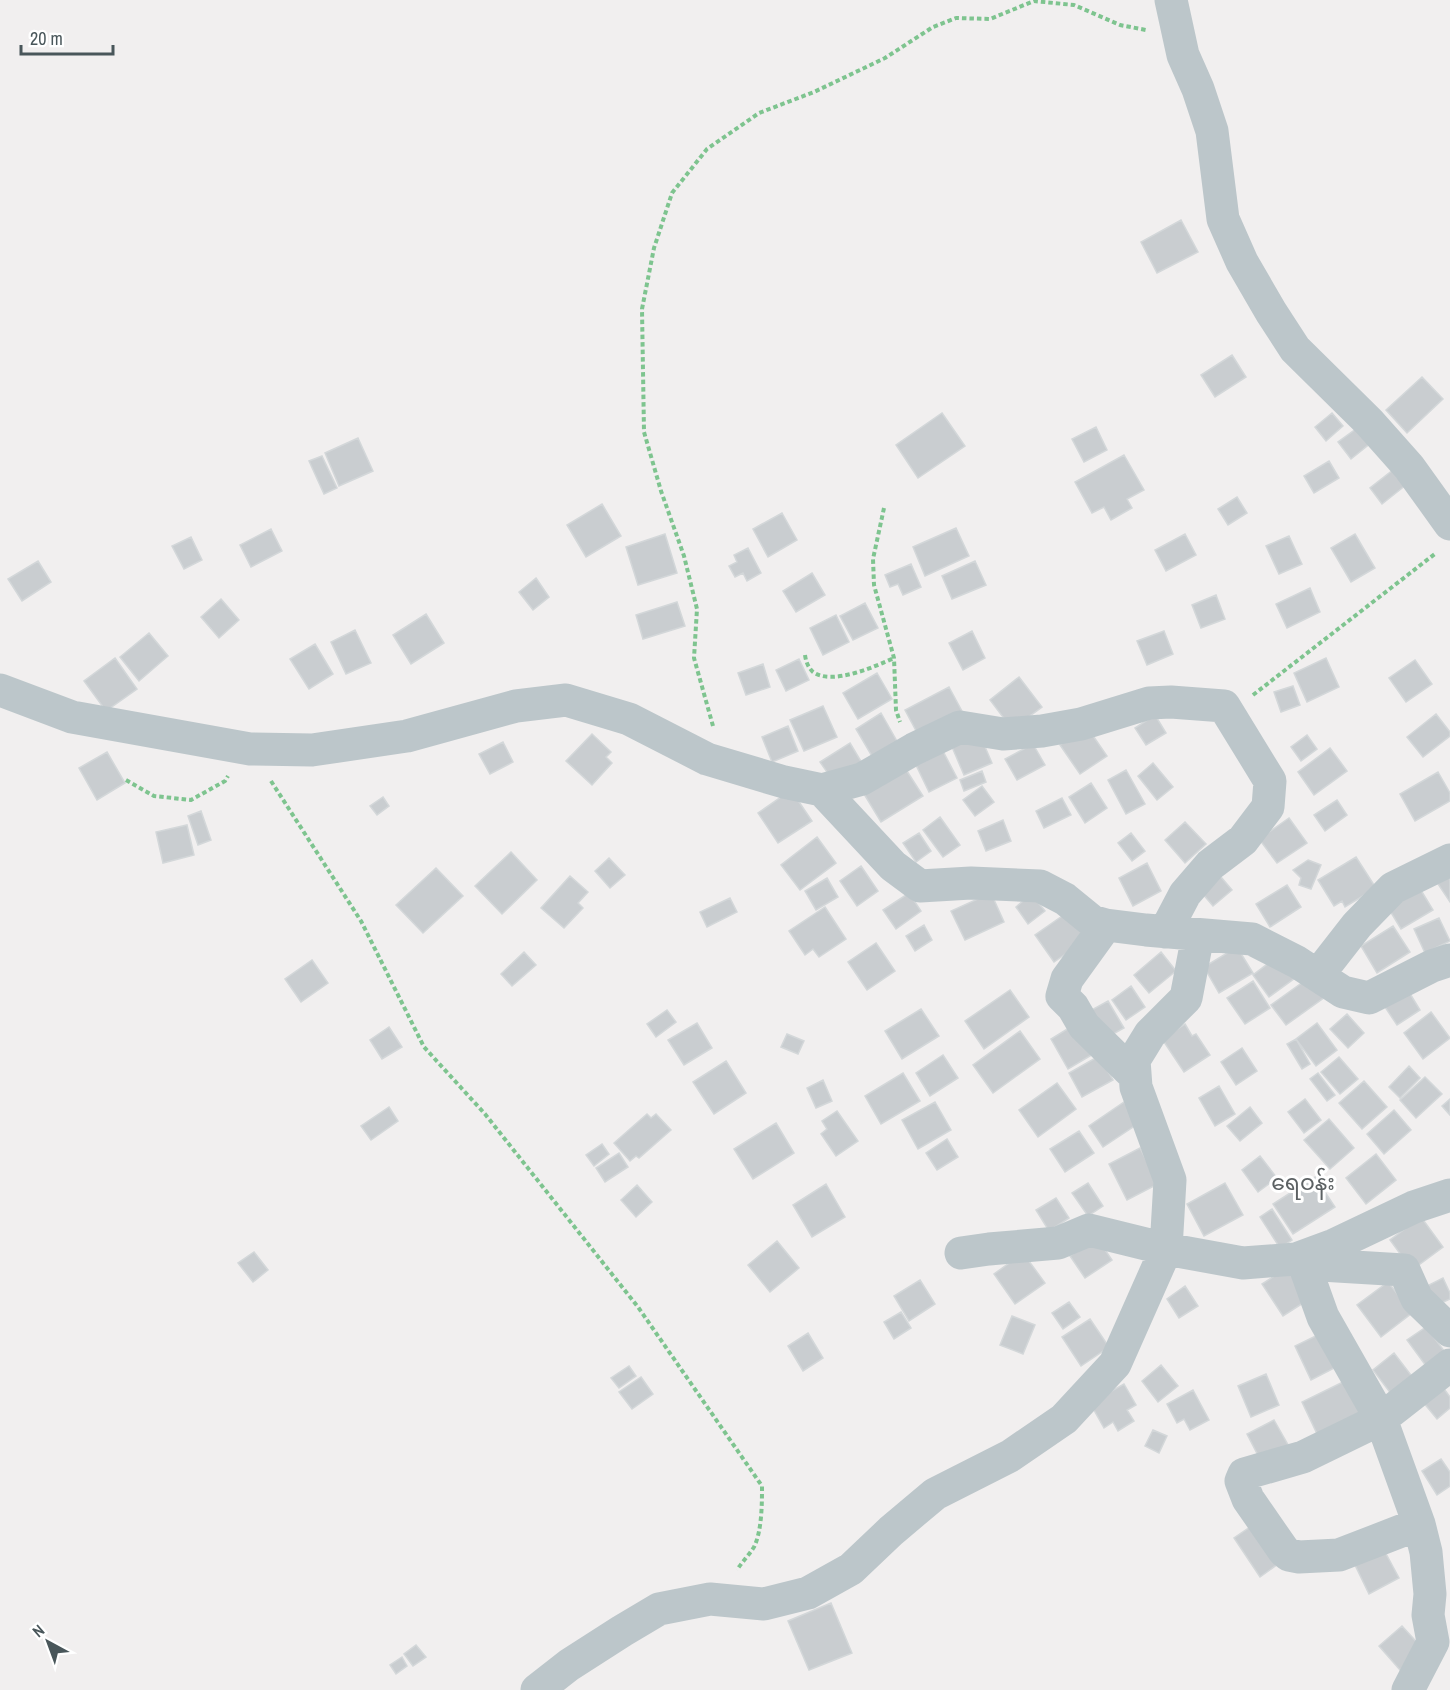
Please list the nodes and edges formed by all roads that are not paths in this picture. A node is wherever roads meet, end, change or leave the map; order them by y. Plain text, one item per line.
1 (1171, 0) edge
2 (1445, 536) edge
3 (0, 690) edge
4 (822, 790) junction
5 (1450, 860) edge
6 (1106, 925) junction
7 (1165, 932) junction
8 (1198, 935) junction
9 (1450, 960) edge
10 (1318, 975) junction
11 (1135, 1076) junction
12 (1450, 1195) edge
13 (1166, 1249) junction
14 (961, 1252) dead end
15 (1300, 1262) junction
16 (1450, 1332) edge
17 (1450, 1365) edge
18 (1381, 1419) junction
19 (1419, 1524) junction
20 (1444, 1610) edge
21 (537, 1690) edge
22 (1408, 1690) edge

1 - 2 street
3 - 4 street
4 - 6 street
4 - 7 street
5 - 10 street
6 - 7 street
6 - 11 street
7 - 8 street
8 - 10 street
8 - 11 street
9 - 10 street
11 - 13 street
12 - 15 street
13 - 14 street
13 - 15 street
13 - 21 street
15 - 16 street
15 - 18 street
17 - 18 street
18 - 19 street
18 - 19 street
19 - 20 street
20 - 22 street

